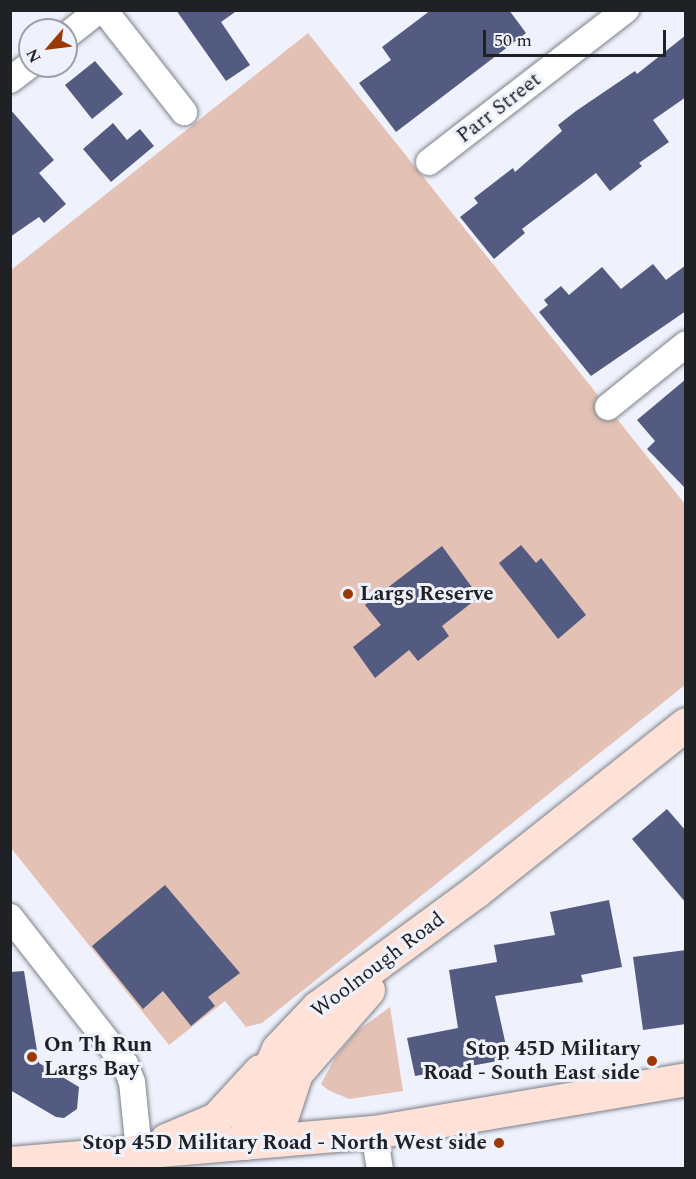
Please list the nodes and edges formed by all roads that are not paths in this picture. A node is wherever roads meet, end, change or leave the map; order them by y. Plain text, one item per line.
1 (99, 10) edge
2 (104, 10) edge
3 (626, 10) edge
4 (78, 27) edge
5 (184, 112) dead end
6 (429, 162) dead end
7 (686, 344) edge
8 (608, 407) dead end
9 (686, 724) edge
10 (476, 891) junction
11 (10, 918) edge
12 (278, 1049) junction
13 (686, 1079) edge
14 (374, 1132) junction
15 (260, 1142) junction
16 (139, 1152) junction
17 (31, 1164) edge
18 (380, 1168) edge

1 - 4 street
2 - 5 street
3 - 6 street, Parr Street
7 - 8 street
9 - 10 street, Woolnough Road
10 - 12 street, Woolnough Road
10 - 15 street, Woolnough Road
11 - 16 street
12 - 15 street, Woolnough Road
12 - 16 street
13 - 14 street
14 - 15 street
14 - 18 street
15 - 16 street
16 - 17 street

